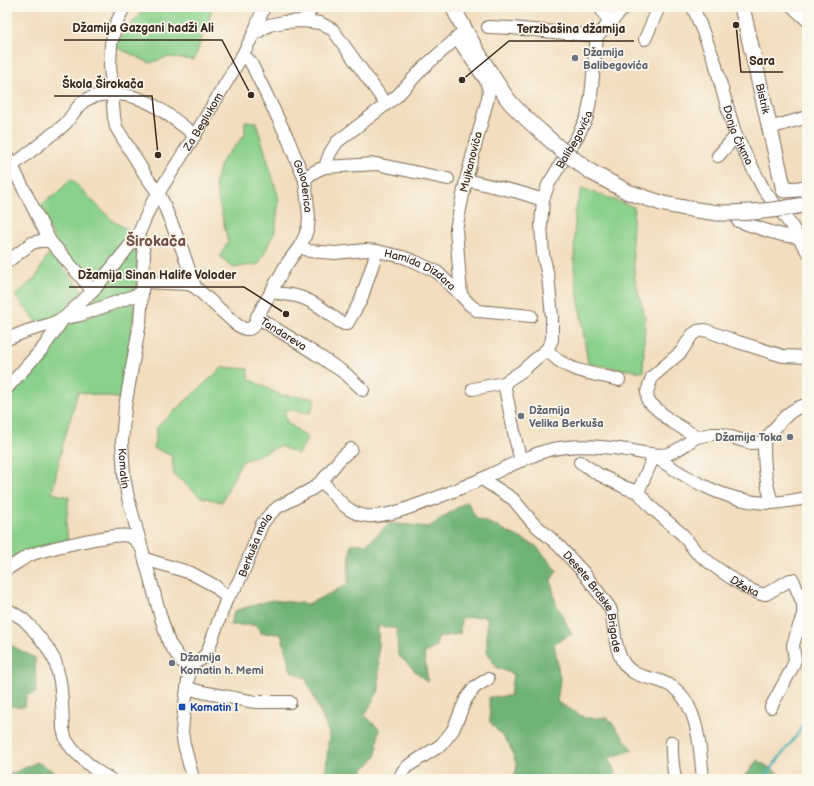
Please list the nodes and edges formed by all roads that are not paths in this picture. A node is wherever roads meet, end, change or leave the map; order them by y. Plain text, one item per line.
1 (124, 7) edge
2 (264, 7) edge
3 (313, 7) edge
4 (453, 7) edge
5 (600, 7) edge
6 (625, 7) edge
7 (659, 7) edge
8 (693, 7) edge
9 (743, 7) edge
10 (793, 7) edge
11 (807, 20) edge
12 (302, 21) junction
13 (609, 23) junction
14 (488, 27) dead end
15 (461, 34) junction
16 (253, 35) junction
17 (597, 36) junction
18 (645, 39) dead end
19 (242, 56) junction
20 (112, 94) junction
21 (386, 104) junction
22 (807, 117) edge
23 (770, 128) junction
24 (195, 135) junction
25 (736, 136) junction
26 (718, 156) dead end
27 (10, 161) edge
28 (325, 167) junction
29 (448, 179) dead end
30 (305, 180) junction
31 (466, 180) junction
32 (807, 187) edge
33 (784, 190) junction
34 (158, 193) junction
35 (543, 200) junction
36 (807, 204) edge
37 (738, 221) dead end
38 (791, 225) junction
39 (138, 235) junction
40 (50, 242) junction
41 (804, 245) edge
42 (300, 246) junction
43 (376, 251) junction
44 (7, 262) edge
45 (195, 287) junction
46 (143, 288) junction
47 (93, 290) junction
48 (271, 292) junction
49 (461, 295) junction
50 (531, 316) dead end
51 (257, 317) junction
52 (64, 318) junction
53 (7, 339) edge
54 (547, 349) junction
55 (807, 358) edge
56 (619, 380) dead end
57 (504, 383) junction
58 (7, 388) edge
59 (473, 389) dead end
60 (363, 390) dead end
61 (807, 405) edge
62 (697, 437) junction
63 (764, 441) junction
64 (351, 449) dead end
65 (654, 456) junction
66 (521, 461) junction
67 (580, 462) dead end
68 (482, 479) junction
69 (322, 481) junction
70 (638, 492) junction
71 (807, 498) edge
72 (772, 503) junction
73 (144, 554) junction
74 (7, 569) edge
75 (227, 598) junction
76 (7, 608) edge
77 (190, 665) junction
78 (488, 680) dead end
79 (187, 688) junction
80 (290, 702) dead end
81 (771, 707) dead end
82 (672, 742) dead end
83 (110, 779) edge
84 (193, 779) edge
85 (399, 779) edge
86 (675, 779) edge
87 (703, 779) edge

1 - 20 street
2 - 16 street, Za Beglukom
3 - 12 street
4 - 15 main road
5 - 13 street
6 - 13 street
7 - 18 street
8 - 25 street, Donja Čikma
9 - 23 main road, Bistrik
10 - 11 street
12 - 16 street
12 - 21 street
13 - 17 street
14 - 17 street
15 - 21 street
15 - 31 street, Mujkanovića
15 - 36 main road, bridge
16 - 19 street, Za Beglukom
17 - 35 street, Balibegovića
19 - 24 street, Za Beglukom
19 - 30 street, Goloderica
20 - 24 street
20 - 27 street
20 - 34 street
21 - 28 street
22 - 23 street
23 - 33 main road, Bistrik
24 - 34 street, Za Beglukom
25 - 26 street
25 - 38 street, Donja Čikma
27 - 40 street
28 - 29 street
28 - 30 street
30 - 42 street, Goloderica
31 - 35 street
31 - 49 street, Mujkanovića
32 - 33 main road
33 - 38 street, Bistrik
34 - 39 street, Za Beglukom
34 - 45 street
35 - 54 street
37 - 41 street
38 - 41 street, Donja Čikma
39 - 46 street, Komatin
39 - 47 street, Za Beglukom
40 - 44 street
40 - 47 street
42 - 43 street, Hamida Dizdara
42 - 48 street, Goloderica
43 - 48 street
43 - 49 street, Hamida Dizdara
45 - 46 street
45 - 51 street, Tandareva
46 - 52 street
46 - 73 street, Komatin
47 - 52 street, Za Beglukom
48 - 51 street, Goloderica
49 - 50 street, Hamida Dizdara
51 - 60 street, Tandareva
52 - 53 street
52 - 58 street
54 - 56 street
54 - 57 street
55 - 62 street
57 - 59 street
57 - 66 street
61 - 63 street
62 - 63 street
62 - 65 street
63 - 72 street
64 - 69 street, Berkuša mala
65 - 66 street
65 - 70 street
65 - 72 street
66 - 68 street
67 - 70 street, Džeka
68 - 69 street
68 - 87 street, Desete Brdske Brigade
69 - 75 street, Berkuša mala
70 - 81 street, Džeka
71 - 72 street
73 - 74 street
73 - 75 street
73 - 77 street, Komatin
75 - 77 street, Berkuša mala
76 - 83 street
77 - 79 street
78 - 85 street
79 - 80 street
79 - 84 street
82 - 86 street

